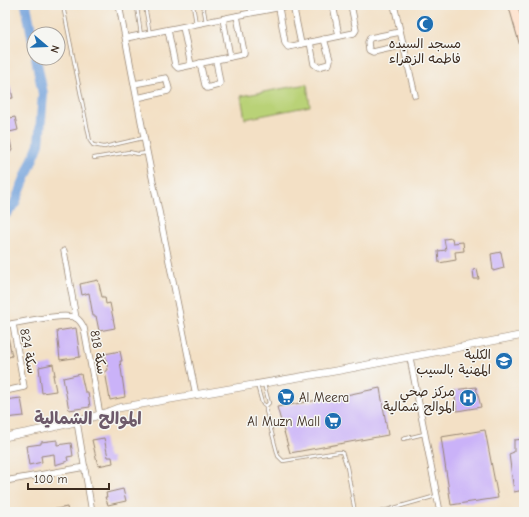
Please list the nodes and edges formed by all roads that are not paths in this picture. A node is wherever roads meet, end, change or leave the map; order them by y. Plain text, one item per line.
1 (65, 5) edge
2 (119, 5) edge
3 (193, 5) edge
4 (203, 5) edge
5 (250, 5) edge
6 (292, 5) edge
7 (333, 5) edge
8 (351, 5) edge
9 (394, 5) edge
10 (513, 5) edge
11 (260, 8) edge
12 (279, 8) junction
13 (251, 13) junction
14 (237, 16) junction
15 (223, 19) junction
16 (206, 22) junction
17 (196, 24) junction
18 (183, 27) junction
19 (168, 30) junction
20 (400, 32) junction
21 (150, 34) junction
22 (142, 35) junction
23 (339, 36) junction
24 (126, 38) junction
25 (324, 39) junction
26 (310, 42) junction
27 (301, 44) junction
28 (524, 44) edge
29 (404, 45) junction
30 (230, 57) junction
31 (216, 60) junction
32 (200, 63) junction
33 (191, 65) junction
34 (134, 84) junction
35 (415, 95) dead end
36 (137, 98) junction
37 (144, 138) junction
38 (148, 153) junction
39 (94, 158) dead end
40 (64, 251) dead end
41 (76, 318) junction
42 (13, 324) junction
43 (5, 325) edge
44 (524, 335) edge
45 (410, 358) junction
46 (260, 384) junction
47 (5, 391) edge
48 (196, 395) junction
49 (266, 406) junction
50 (100, 415) junction
51 (77, 422) junction
52 (424, 434) junction
53 (5, 437) edge
54 (403, 438) dead end
55 (85, 467) junction
56 (5, 480) edge
57 (436, 496) junction
58 (92, 512) edge
59 (356, 512) edge
60 (380, 512) edge
61 (440, 512) edge

1 - 37 lane
2 - 24 street
3 - 17 lane
4 - 16 lane
5 - 13 lane
6 - 12 street
6 - 27 street
7 - 23 street
8 - 23 street
9 - 20 street
10 - 28 main road
11 - 12 street
11 - 13 street
12 - 27 street
13 - 14 street
14 - 15 street
14 - 30 street
15 - 16 street
15 - 30 street
16 - 17 street
17 - 18 street
18 - 19 street
18 - 33 street
19 - 21 street
19 - 33 street
20 - 29 street
20 - 29 street
21 - 22 street
21 - 22 lane
22 - 24 street
23 - 25 street
24 - 34 street
25 - 26 street
25 - 26 street
26 - 27 street
29 - 35 street
30 - 31 street
31 - 32 street
31 - 32 street
32 - 33 street
34 - 36 street
34 - 36 street
36 - 37 street
37 - 38 street
38 - 39 lane
38 - 48 street
40 - 41 street
41 - 42 street, سكة 818
41 - 50 street, سكة 818
42 - 43 street, سكة 818
42 - 47 street, سكة 824
44 - 45 street
45 - 46 street
45 - 52 street
46 - 48 street
46 - 49 lane
46 - 49 lane
48 - 50 street
49 - 59 lane
50 - 51 street
51 - 53 street
51 - 55 street
52 - 54 lane
52 - 57 street
55 - 56 street
55 - 58 street
57 - 60 lane
57 - 61 street

